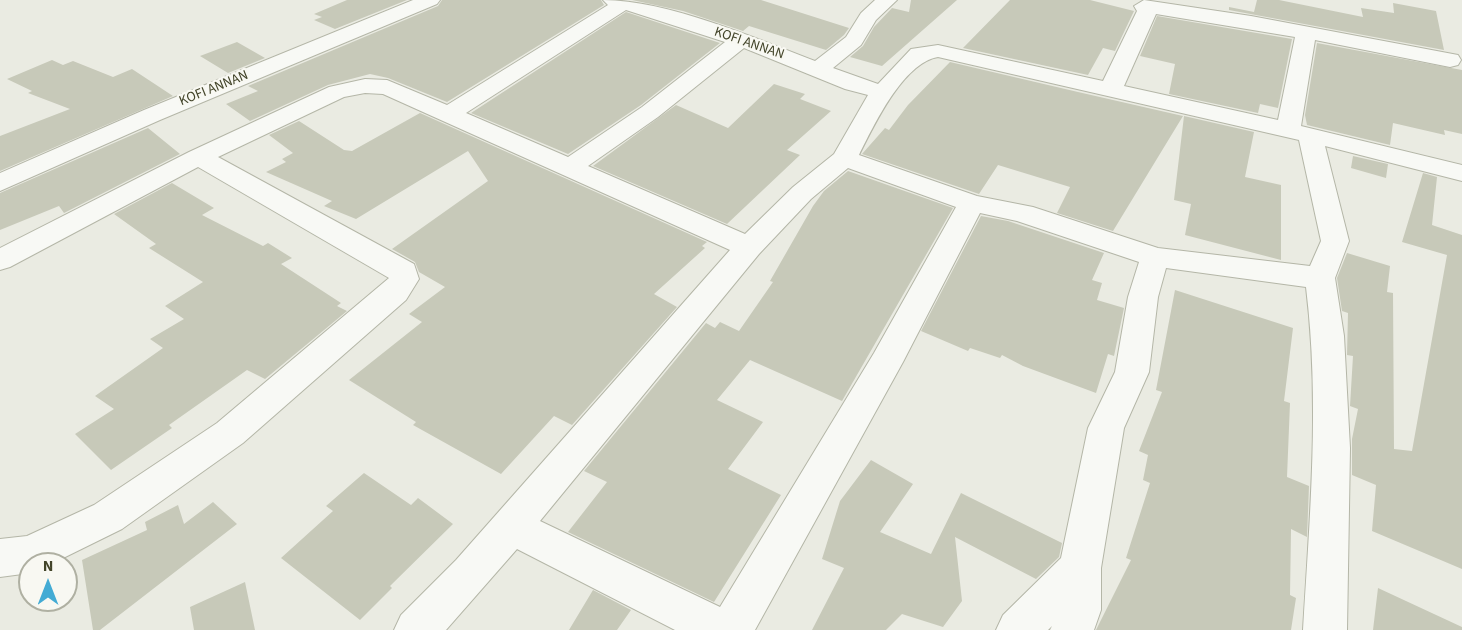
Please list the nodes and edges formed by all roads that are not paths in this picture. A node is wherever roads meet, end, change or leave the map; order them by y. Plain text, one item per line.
1 (430, 0) edge
2 (887, 0) edge
3 (619, 2) edge
4 (1306, 33) junction
5 (741, 40) junction
6 (1450, 60) dead end
7 (819, 69) junction
8 (1111, 89) junction
9 (884, 92) junction
10 (448, 114) junction
11 (1299, 133) junction
12 (198, 157) junction
13 (844, 158) junction
14 (570, 167) junction
15 (1462, 173) edge
16 (0, 183) edge
17 (972, 203) junction
18 (749, 247) junction
19 (1155, 257) junction
20 (0, 260) edge
21 (1320, 278) junction
22 (513, 527) junction
23 (0, 558) edge
24 (1080, 568) junction
25 (416, 630) edge
26 (720, 630) edge
27 (731, 630) edge
28 (1018, 630) edge
29 (1072, 630) edge
30 (1325, 630) edge

1 - 16 street, KOFI ANNAN
2 - 7 street
3 - 5 street, KOFI ANNAN
3 - 10 street
4 - 6 street
4 - 8 street
4 - 11 street
5 - 7 street, KOFI ANNAN
5 - 14 street
7 - 9 street, KOFI ANNAN
8 - 9 street
8 - 11 street
9 - 13 street
10 - 12 street
10 - 14 street
11 - 15 street
11 - 21 street
12 - 20 street
12 - 23 street
13 - 17 street
13 - 18 street
14 - 18 street
17 - 19 street
17 - 27 street
18 - 22 street
19 - 21 street
19 - 24 street
21 - 30 street
22 - 25 street
22 - 26 street
24 - 28 street
24 - 29 street

